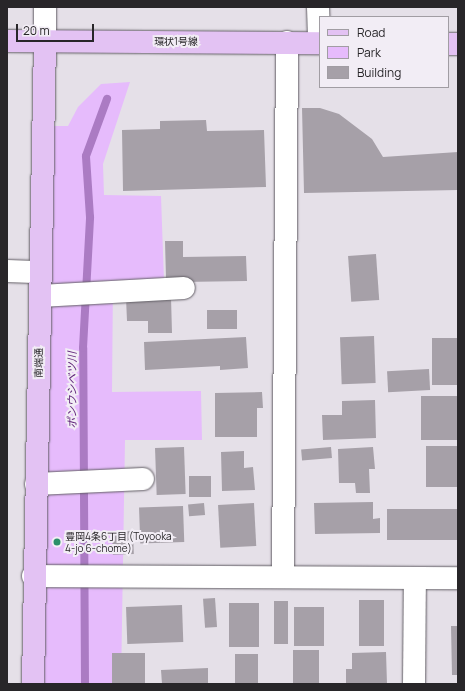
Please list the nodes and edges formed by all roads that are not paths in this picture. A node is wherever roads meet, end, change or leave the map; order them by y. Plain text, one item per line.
1 (45, 7) edge
2 (318, 7) edge
3 (319, 25) edge
4 (7, 41) edge
5 (45, 41) junction
6 (287, 42) junction
7 (319, 43) edge
8 (7, 271) edge
9 (41, 272) junction
10 (184, 288) dead end
11 (40, 296) junction
12 (143, 479) dead end
13 (36, 484) junction
14 (33, 576) junction
15 (283, 576) junction
16 (458, 578) edge
17 (415, 579) junction
18 (33, 684) edge
19 (414, 684) edge

1 - 5 street
2 - 3 street
4 - 5 main road, 環状1号線
5 - 6 main road, 環状1号線
5 - 9 main road, 南端通
6 - 7 main road, 環状1号線
6 - 15 street
8 - 9 street
9 - 11 main road, 南端通
10 - 11 street
11 - 13 main road, 南端通
12 - 13 street
13 - 14 main road, 南端通
14 - 15 street
14 - 18 main road, 南端通
15 - 17 street
16 - 17 street
17 - 19 street

